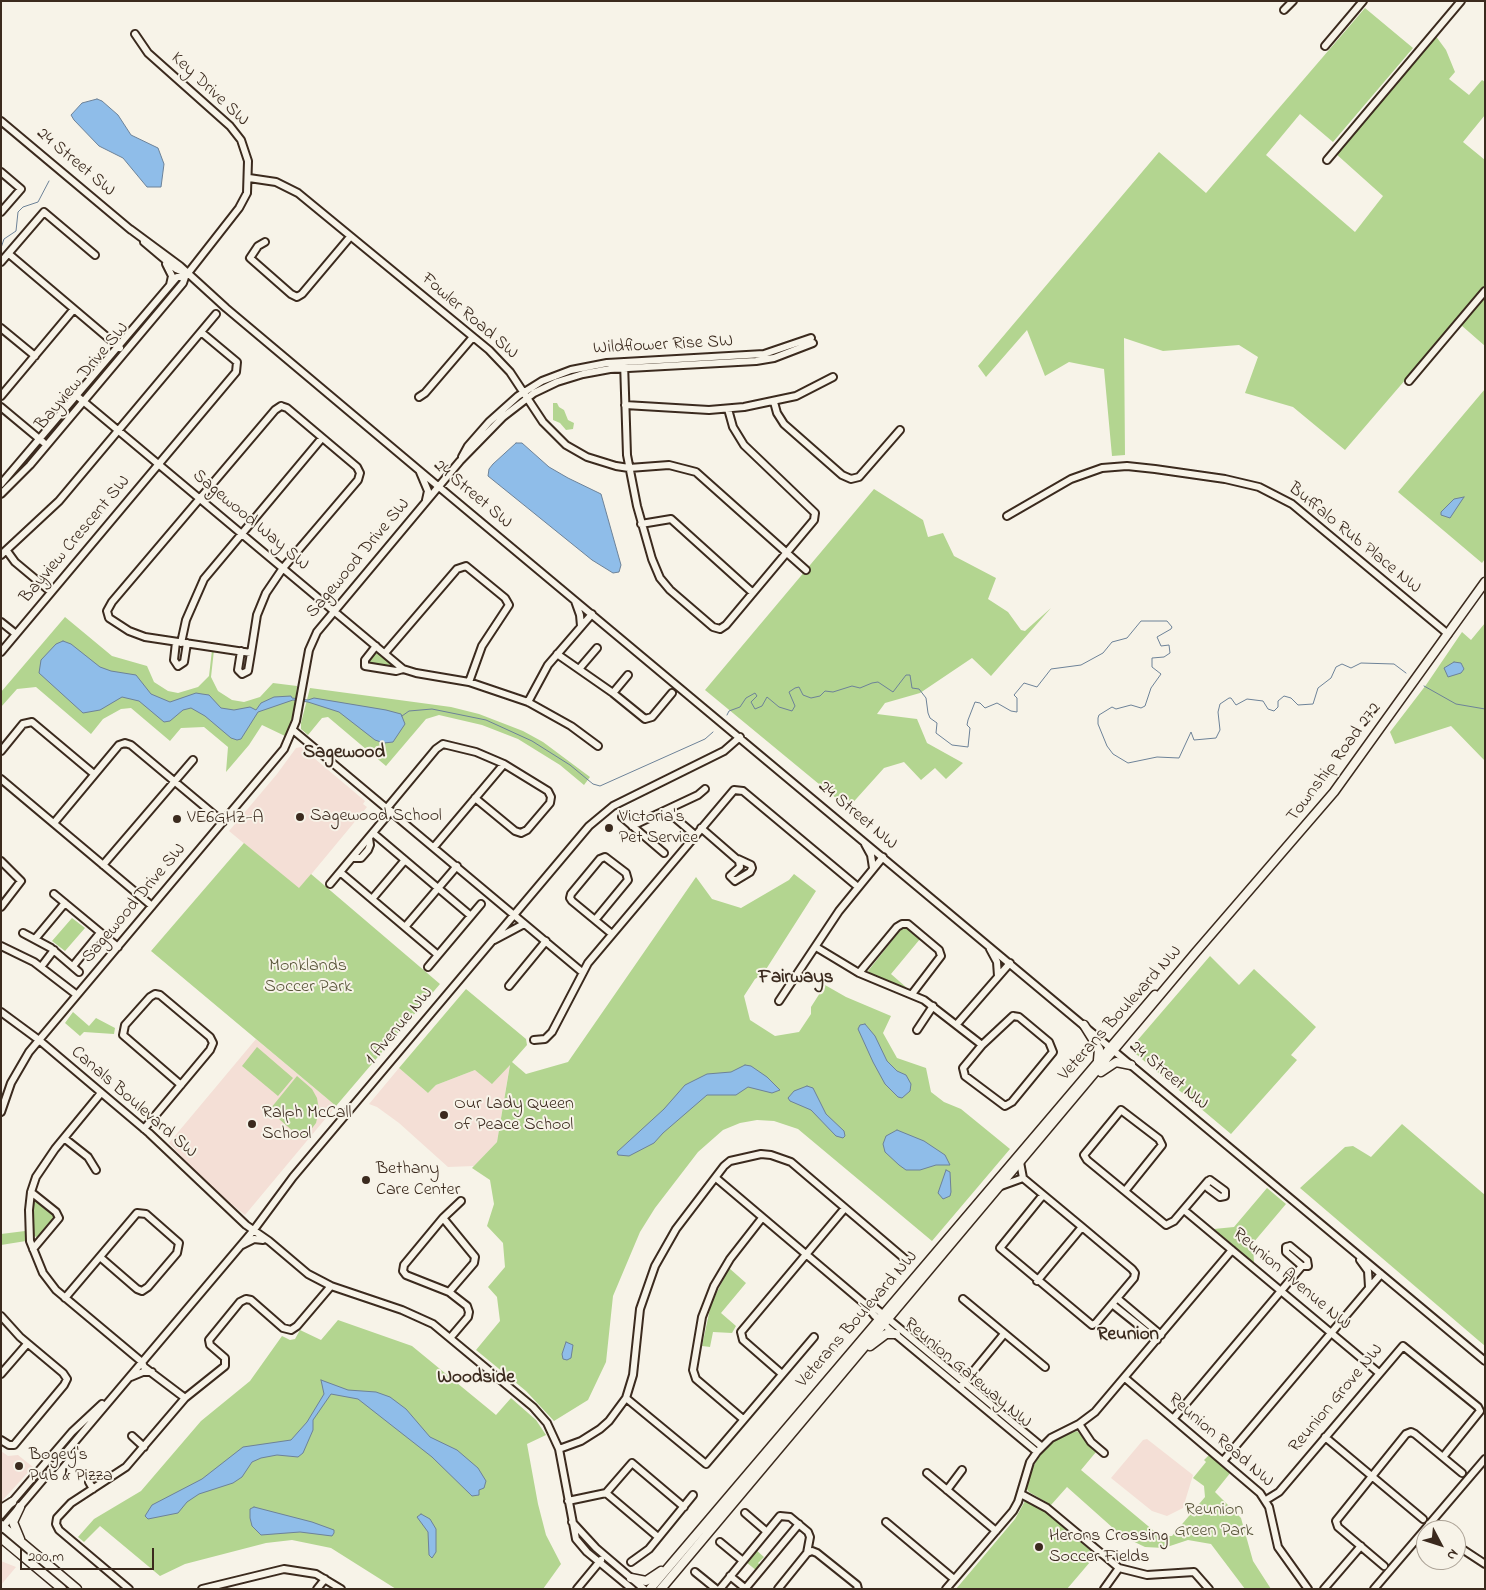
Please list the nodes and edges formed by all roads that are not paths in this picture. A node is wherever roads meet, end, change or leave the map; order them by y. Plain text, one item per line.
1 (1293, 1) edge
2 (1363, 1) edge
3 (1461, 1) edge
4 (1284, 10) dead end
5 (135, 34) dead end
6 (1325, 46) dead end
7 (1, 121) edge
8 (1327, 160) dead end
9 (1, 172) edge
10 (249, 178) junction
11 (1, 212) edge
12 (130, 229) junction
13 (350, 237) junction
14 (265, 242) dead end
15 (8, 254) junction
16 (95, 255) dead end
17 (163, 259) junction
18 (1, 262) edge
19 (186, 275) junction
20 (169, 287) junction
21 (1485, 291) edge
22 (74, 309) junction
23 (216, 314) dead end
24 (1, 328) edge
25 (201, 332) junction
26 (473, 337) junction
27 (812, 340) dead end
28 (118, 346) junction
29 (124, 351) junction
30 (35, 356) junction
31 (624, 365) junction
32 (834, 377) dead end
33 (1409, 381) dead end
34 (525, 395) junction
35 (1, 396) edge
36 (419, 397) dead end
37 (80, 399) junction
38 (774, 402) junction
39 (625, 405) junction
40 (1, 407) edge
41 (728, 409) junction
42 (900, 430) dead end
43 (118, 431) junction
44 (322, 438) junction
45 (44, 442) junction
46 (159, 465) junction
47 (629, 468) junction
48 (418, 469) junction
49 (1, 484) edge
50 (439, 487) junction
51 (1, 494) edge
52 (200, 500) junction
53 (424, 504) junction
54 (1007, 516) dead end
55 (641, 524) junction
56 (242, 533) junction
57 (4, 553) edge
58 (786, 554) junction
59 (283, 568) junction
60 (806, 570) dead end
61 (1485, 582) edge
62 (51, 592) junction
63 (753, 594) junction
64 (574, 599) junction
65 (334, 611) junction
66 (592, 614) junction
67 (1, 622) edge
68 (581, 626) junction
69 (16, 634) junction
70 (1448, 634) junction
71 (181, 643) junction
72 (376, 646) junction
73 (597, 648) dead end
74 (241, 651) junction
75 (1, 652) edge
76 (251, 653) junction
77 (385, 654) junction
78 (557, 654) junction
79 (403, 669) junction
80 (579, 669) junction
81 (628, 675) dead end
82 (469, 682) junction
83 (613, 693) junction
84 (672, 693) dead end
85 (528, 702) junction
86 (293, 730) junction
87 (740, 737) junction
88 (598, 746) dead end
89 (1, 751) edge
90 (193, 760) dead end
91 (504, 764) junction
92 (94, 774) junction
93 (1, 779) edge
94 (174, 782) junction
95 (705, 789) dead end
96 (476, 798) junction
97 (389, 809) junction
98 (668, 810) junction
99 (622, 817) dead end
100 (223, 822) junction
101 (54, 823) junction
102 (632, 826) junction
103 (698, 831) junction
104 (371, 836) junction
105 (864, 842) junction
106 (434, 847) junction
107 (664, 853) dead end
108 (883, 857) junction
109 (738, 859) dead end
110 (405, 860) junction
111 (1, 861) edge
112 (103, 865) junction
113 (457, 866) junction
114 (873, 868) junction
115 (340, 872) junction
116 (330, 884) dead end
117 (858, 887) junction
118 (438, 888) junction
119 (54, 894) dead end
120 (372, 899) junction
121 (65, 903) junction
122 (481, 904) dead end
123 (152, 906) junction
124 (1, 907) edge
125 (513, 915) junction
126 (471, 916) junction
127 (595, 920) junction
128 (524, 924) junction
129 (405, 927) junction
130 (24, 933) dead end
131 (100, 933) junction
132 (612, 934) junction
133 (35, 939) junction
134 (490, 942) junction
135 (546, 942) junction
136 (988, 945) junction
137 (1, 946) edge
138 (816, 946) junction
139 (118, 948) junction
140 (54, 950) junction
141 (1196, 952) joint
142 (438, 955) junction
143 (1010, 963) junction
144 (72, 966) junction
145 (41, 967) junction
146 (428, 967) dead end
147 (80, 972) dead end
148 (582, 972) junction
149 (859, 973) junction
150 (998, 976) junction
151 (509, 986) dead end
152 (912, 994) junction
153 (77, 996) junction
154 (779, 1001) dead end
155 (933, 1006) junction
156 (1, 1012) edge
157 (957, 1024) junction
158 (1084, 1025) junction
159 (917, 1030) dead end
160 (38, 1040) junction
161 (534, 1040) dead end
162 (982, 1045) junction
163 (1112, 1049) junction
164 (1098, 1060) junction
165 (1131, 1065) junction
166 (1086, 1084) junction
167 (181, 1085) junction
168 (101, 1093) junction
169 (1, 1112) edge
170 (144, 1129) junction
171 (64, 1138) junction
172 (1020, 1162) junction
173 (96, 1170) dead end
174 (716, 1178) junction
175 (1023, 1178) junction
176 (1208, 1181) dead end
177 (1000, 1187) junction
178 (1125, 1191) junction
179 (31, 1192) junction
180 (1043, 1194) junction
181 (461, 1201) dead end
182 (845, 1208) junction
183 (1184, 1210) junction
184 (444, 1218) junction
185 (762, 1218) junction
186 (1082, 1227) junction
187 (255, 1229) junction
188 (269, 1241) junction
189 (239, 1247) junction
190 (1348, 1247) junction
191 (33, 1249) junction
192 (1232, 1250) junction
193 (806, 1255) junction
194 (100, 1257) junction
195 (905, 1259) dead end
196 (1302, 1266) dead end
197 (1381, 1274) junction
198 (1037, 1281) junction
199 (331, 1286) junction
200 (1368, 1289) junction
201 (450, 1292) junction
202 (1281, 1292) junction
203 (65, 1298) junction
204 (962, 1299) dead end
205 (1115, 1301) junction
206 (1, 1316) edge
207 (883, 1319) junction
208 (1331, 1333) junction
209 (896, 1334) junction
210 (1004, 1334) junction
211 (451, 1337) junction
212 (814, 1337) dead end
213 (1159, 1337) junction
214 (27, 1344) junction
215 (854, 1358) junction
216 (1485, 1361) edge
217 (142, 1362) junction
218 (1045, 1367) dead end
219 (154, 1372) junction
220 (1379, 1373) junction
221 (1, 1374) edge
222 (782, 1374) junction
223 (129, 1378) junction
224 (1124, 1378) junction
225 (124, 1384) junction
226 (962, 1385) junction
227 (185, 1398) junction
228 (626, 1398) junction
229 (744, 1419) junction
230 (1173, 1419) junction
231 (1079, 1424) junction
232 (132, 1436) dead end
233 (1325, 1437) junction
234 (1, 1440) edge
235 (144, 1446) junction
236 (559, 1449) junction
237 (1039, 1449) junction
238 (1104, 1453) dead end
239 (1443, 1457) junction
240 (1485, 1459) edge
241 (1223, 1461) junction
242 (962, 1470) dead end
243 (927, 1473) dead end
244 (1462, 1473) dead end
245 (1371, 1476) junction
246 (89, 1482) dead end
247 (93, 1489) junction
248 (947, 1490) junction
249 (606, 1493) junction
250 (1021, 1494) junction
251 (693, 1495) dead end
252 (1266, 1500) junction
253 (568, 1501) junction
254 (12, 1502) junction
255 (20, 1506) junction
256 (684, 1507) junction
257 (1, 1509) edge
258 (745, 1513) dead end
259 (1, 1516) edge
260 (1424, 1519) dead end
261 (1432, 1520) edge
262 (572, 1522) junction
263 (886, 1522) dead end
264 (799, 1524) junction
265 (2, 1527) edge
266 (996, 1531) junction
267 (767, 1532) junction
268 (658, 1537) junction
269 (1, 1538) edge
270 (1416, 1539) edge
271 (720, 1542) dead end
272 (22, 1543) junction
273 (1361, 1546) junction
274 (1466, 1552) edge
275 (807, 1553) junction
276 (605, 1555) junction
277 (743, 1561) junction
278 (599, 1562) junction
279 (631, 1562) dead end
280 (672, 1562) junction
281 (1485, 1564) edge
282 (1384, 1566) dead end
283 (1119, 1568) junction
284 (695, 1572) dead end
285 (730, 1576) junction
286 (631, 1578) junction
287 (325, 1579) junction
288 (954, 1580) junction
289 (62, 1589) edge
290 (77, 1589) edge
291 (129, 1589) edge
292 (202, 1589) edge
293 (317, 1589) edge
294 (341, 1589) edge
295 (577, 1589) edge
296 (632, 1589) edge
297 (644, 1589) edge
298 (650, 1589) edge
299 (661, 1589) edge
300 (718, 1589) edge
301 (745, 1589) edge
302 (778, 1589) edge
303 (858, 1589) edge
304 (946, 1589) edge
305 (1104, 1589) edge
306 (1210, 1589) edge
307 (1308, 1589) edge
308 (1324, 1589) edge
309 (1374, 1589) edge

1 - 4 street
2 - 6 street
3 - 8 street
5 - 10 street, Key Drive SW
7 - 12 street, 24 Street SW
9 - 11 street
10 - 13 street, Fowler Road SW
10 - 19 street, Key Drive SW
12 - 17 street, 24 Street SW
12 - 19 street, 24 Street SW
13 - 14 street
13 - 26 street, Fowler Road SW
15 - 16 street
15 - 18 street
15 - 22 street
17 - 19 street, 24 Street SW
17 - 20 street
19 - 20 street, Bayview Drive SW
19 - 29 street, Bayview Drive SW
19 - 48 street, 24 Street SW
20 - 28 street, Bayview Drive SW
21 - 33 street
22 - 28 street
22 - 30 street
23 - 25 street
24 - 30 street
25 - 43 street
25 - 46 street, Bayview Crescent SW
26 - 34 street, Fowler Road SW
26 - 36 street
27 - 31 street, Wildflower Rise SW
28 - 29 street
28 - 37 street, Bayview Drive SW
29 - 37 street, Bayview Drive SW
30 - 35 street
31 - 34 street, Wildflower Rise SW
31 - 39 street
32 - 38 street
34 - 47 street, Fowler Road SW
34 - 50 street, Wildflower Rise SW
37 - 43 street, Sagewood Way SW
37 - 45 street, Bayview Drive SW
38 - 41 street
38 - 42 street
39 - 41 street
39 - 47 street
40 - 45 street
41 - 58 street
43 - 46 street, Sagewood Way SW
43 - 57 street
44 - 52 street
44 - 56 street
44 - 59 street
45 - 49 street, Bayview Drive SW
45 - 51 street, Bayview Drive SW
46 - 52 street, Sagewood Way SW
46 - 62 street, Bayview Crescent SW
47 - 55 street
47 - 58 street, Fowler Road SW
48 - 50 street, 24 Street SW
48 - 53 street
50 - 53 street, Sagewood Drive SW
50 - 64 street, 24 Street SW
52 - 56 street, Sagewood Way SW
52 - 71 street
53 - 65 street, Sagewood Drive SW
54 - 70 street, Buffalo Rub Place NW
55 - 63 street
55 - 63 street
56 - 59 street, Sagewood Way SW
56 - 71 street
57 - 62 street
58 - 60 street, Fowler Road SW
58 - 63 street
59 - 65 street, Sagewood Way SW
59 - 76 street
61 - 70 main road, Township Road 272
62 - 69 street, Bayview Crescent SW
64 - 66 street, 24 Street SW
64 - 68 street
65 - 72 street, Sagewood Way SW
65 - 86 street, Sagewood Drive SW
66 - 68 street
66 - 87 street, 24 Street SW
67 - 69 street
68 - 78 street
69 - 75 street, Bayview Crescent SW
70 - 141 main road, Township Road 272
71 - 74 street
72 - 77 street, Sagewood Way SW
72 - 79 street
73 - 80 street
74 - 76 street
74 - 76 street
77 - 79 street, Sagewood Way SW
77 - 82 street
78 - 80 street
78 - 85 street
79 - 82 street
80 - 83 street
81 - 83 street
82 - 85 street
83 - 84 street
85 - 88 street
86 - 97 street
86 - 100 street, Sagewood Drive SW
87 - 105 street, 24 Street NW
87 - 125 street, 1 Avenue NW
89 - 92 street
90 - 94 street
91 - 96 street
91 - 96 street
91 - 97 street
92 - 94 street
92 - 101 street
93 - 101 street
94 - 100 street
94 - 112 street
95 - 98 street
96 - 106 street
97 - 104 street
97 - 106 street
98 - 102 street
98 - 103 street
99 - 102 street
100 - 123 street, Sagewood Drive SW
101 - 112 street
102 - 107 street
103 - 109 street
103 - 117 street
103 - 132 street
104 - 110 street
104 - 115 street
105 - 108 street, 24 Street NW
105 - 114 street
106 - 113 street
108 - 114 street
108 - 136 street, 24 Street NW
110 - 118 street
110 - 120 street
111 - 124 street
112 - 123 street
113 - 118 street
113 - 125 street
114 - 117 street
115 - 116 street
115 - 120 street
117 - 138 street
118 - 126 street
118 - 129 street
119 - 121 street
120 - 129 street
121 - 131 street
121 - 133 street
122 - 126 street
123 - 139 street, Sagewood Drive SW
125 - 128 street
125 - 134 street, 1 Avenue NW
126 - 142 street
127 - 127 street
127 - 132 street
128 - 134 street
128 - 135 street
129 - 142 street
130 - 133 street
131 - 139 street
131 - 144 street
132 - 148 street
133 - 140 street
134 - 187 street, 1 Avenue NW
135 - 148 street
135 - 151 street
136 - 143 street, 24 Street NW
136 - 150 street
137 - 145 street
138 - 149 street
138 - 154 street
139 - 153 street, Sagewood Drive SW
140 - 144 street
140 - 145 street
141 - 163 main road, Veterans Boulevard NW
142 - 146 street
143 - 150 street
143 - 158 street, 24 Street NW
144 - 147 street
145 - 153 street
148 - 161 street
149 - 152 street
149 - 152 street
150 - 157 street
152 - 155 street
153 - 160 street, Sagewood Drive SW
155 - 157 street
155 - 159 street
156 - 160 street, Canals Boulevard SW
157 - 162 street
158 - 163 street, 24 Street NW
158 - 164 main road
160 - 168 street, Canals Boulevard SW
160 - 169 street, Sagewood Drive SW
162 - 162 street
163 - 164 main road, Veterans Boulevard NW
163 - 165 street, 24 Street NW
163 - 166 main road, Veterans Boulevard NW
164 - 207 main road, Veterans Boulevard NW
165 - 166 main road
165 - 190 street, 24 Street NW
166 - 172 main road, Veterans Boulevard NW
167 - 167 street
167 - 170 street
168 - 170 street, Canals Boulevard SW
168 - 171 street
170 - 187 street, Canals Boulevard SW
171 - 173 street
171 - 179 street
172 - 175 street
172 - 177 main road, Veterans Boulevard NW
174 - 182 street
174 - 185 street
174 - 228 street
175 - 177 street
175 - 180 street
176 - 183 street
177 - 207 main road, Veterans Boulevard NW
178 - 178 street
178 - 183 street
179 - 191 street
179 - 191 street
180 - 186 street
180 - 198 street
181 - 184 street
182 - 193 street
182 - 195 street
183 - 192 street, Reunion Avenue NW
184 - 201 street
184 - 201 street
185 - 193 street
185 - 229 street
186 - 198 street
186 - 205 street
187 - 188 street, Canals Boulevard SW
187 - 189 street, 1 Avenue NW
188 - 189 street
188 - 199 street, Canals Boulevard SW
189 - 217 street, 1 Avenue NW
190 - 197 street, 24 Street NW
190 - 200 street
191 - 203 street
192 - 202 street, Reunion Avenue NW
192 - 213 street
193 - 207 street
193 - 222 street
194 - 194 street
194 - 203 street
196 - 202 street
197 - 200 street
197 - 216 street, 24 Street NW
198 - 205 street
199 - 211 street, Canals Boulevard SW
199 - 227 street
200 - 208 street
201 - 211 street
202 - 208 street, Reunion Avenue NW
202 - 230 street
203 - 217 street
204 - 210 street
205 - 213 street
206 - 214 street
207 - 209 street, Reunion Gateway NW
207 - 215 main road, Veterans Boulevard NW
207 - 226 street, Reunion Gateway NW
207 - 280 main road, Veterans Boulevard NW
208 - 220 street, Reunion Avenue NW
208 - 241 street
209 - 215 main road
209 - 226 street, Reunion Gateway NW
210 - 218 street
210 - 226 street
211 - 236 street, Canals Boulevard SW
212 - 222 street
213 - 224 street
214 - 221 street
214 - 234 street
215 - 299 main road, Veterans Boulevard NW
217 - 219 street
217 - 223 street, 1 Avenue NW
219 - 223 street
219 - 227 street
220 - 233 street, Reunion Grove NW
220 - 239 street, Reunion Grove NW
222 - 229 street
223 - 225 street, 1 Avenue NW
224 - 230 street, Reunion Road NW
224 - 231 street
225 - 254 street, 1 Avenue NW
225 - 255 street, 1 Avenue NW
226 - 237 street, Reunion Gateway NW
227 - 235 street
228 - 229 street
228 - 236 street
230 - 241 street, Reunion Road NW
231 - 237 street
231 - 238 street
232 - 235 street
233 - 245 street
233 - 252 street, Reunion Grove NW
235 - 247 street
236 - 253 street, Canals Boulevard SW
237 - 250 street
239 - 244 street
239 - 245 street
240 - 261 street
241 - 252 street, Reunion Road NW
242 - 248 street
243 - 248 street
245 - 260 street
245 - 273 street
246 - 247 street
247 - 291 street
248 - 266 street
249 - 253 street
249 - 256 street
249 - 268 street
250 - 266 street
250 - 283 street
251 - 256 street
252 - 307 street, Reunion Road NW
253 - 262 street, Canals Boulevard SW
254 - 257 main road
254 - 259 street, 1 Avenue NW
255 - 265 street, 1 Avenue NW
255 - 272 main road
256 - 268 street
258 - 267 street
262 - 276 street
262 - 278 street, Canals Boulevard SW
263 - 288 street
264 - 267 street
264 - 275 street
264 - 301 street
265 - 272 main road
266 - 288 street
267 - 277 street
268 - 279 street
269 - 289 main road
270 - 309 street
271 - 277 street
272 - 290 main road
273 - 282 street
273 - 308 street
274 - 281 street
275 - 302 street
275 - 303 street
276 - 278 street
276 - 286 street
277 - 285 street
278 - 295 street
278 - 296 street, Canals Boulevard SW
280 - 286 main road
280 - 298 main road, Veterans Boulevard NW
283 - 305 street
283 - 306 street
284 - 300 street
285 - 300 street
285 - 301 street
286 - 297 street
287 - 292 street
287 - 293 street
287 - 294 street
288 - 304 street

